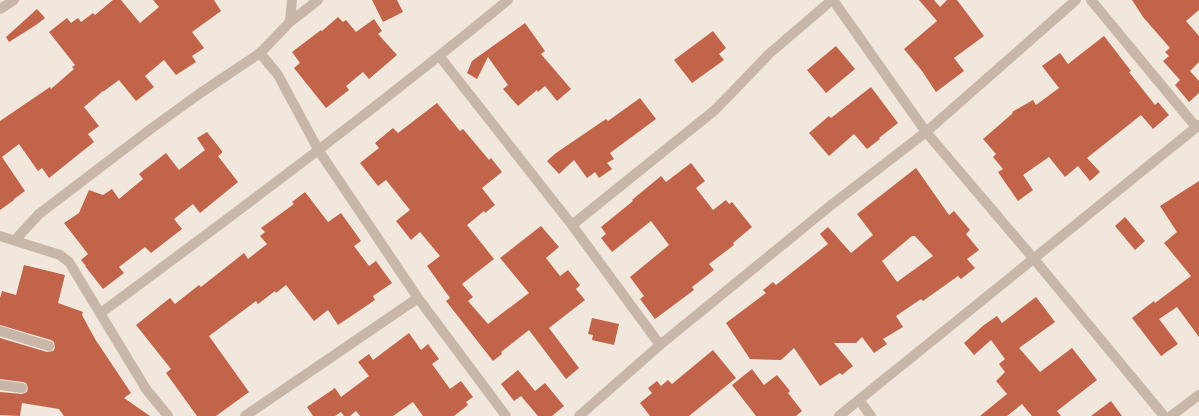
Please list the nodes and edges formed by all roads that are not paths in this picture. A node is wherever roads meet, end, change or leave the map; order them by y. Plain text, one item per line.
1 (14, 0) edge
2 (292, 0) edge
3 (318, 0) edge
4 (508, 0) edge
5 (832, 0) edge
6 (1076, 0) edge
7 (1091, 0) edge
8 (0, 9) edge
9 (290, 22) junction
10 (260, 53) junction
11 (440, 57) junction
12 (1198, 126) edge
13 (926, 132) junction
14 (319, 151) junction
15 (572, 225) junction
16 (0, 236) edge
17 (15, 240) junction
18 (1034, 259) junction
19 (418, 298) junction
20 (101, 313) junction
21 (0, 331) edge
22 (660, 345) junction
23 (48, 346) dead end
24 (0, 385) edge
25 (22, 388) dead end
26 (1199, 395) edge
27 (859, 400) junction
28 (168, 416) edge
29 (244, 416) edge
30 (506, 416) edge
31 (579, 416) edge
32 (839, 416) edge
33 (871, 416) edge
34 (1164, 416) edge
35 (1171, 416) edge

1 - 8 street
2 - 9 street
3 - 9 street
4 - 11 street
5 - 13 street
5 - 15 street
6 - 13 street
7 - 12 street
9 - 10 street
10 - 14 street
10 - 17 street
11 - 14 street
11 - 15 street
12 - 18 street
13 - 18 street
13 - 22 street
14 - 19 street
14 - 20 street
15 - 22 street
16 - 17 street
17 - 20 street
18 - 27 street
18 - 34 street
19 - 29 street
19 - 30 street
20 - 28 street
21 - 23 street
22 - 31 street
24 - 25 street
26 - 35 street
27 - 32 street
27 - 33 street

